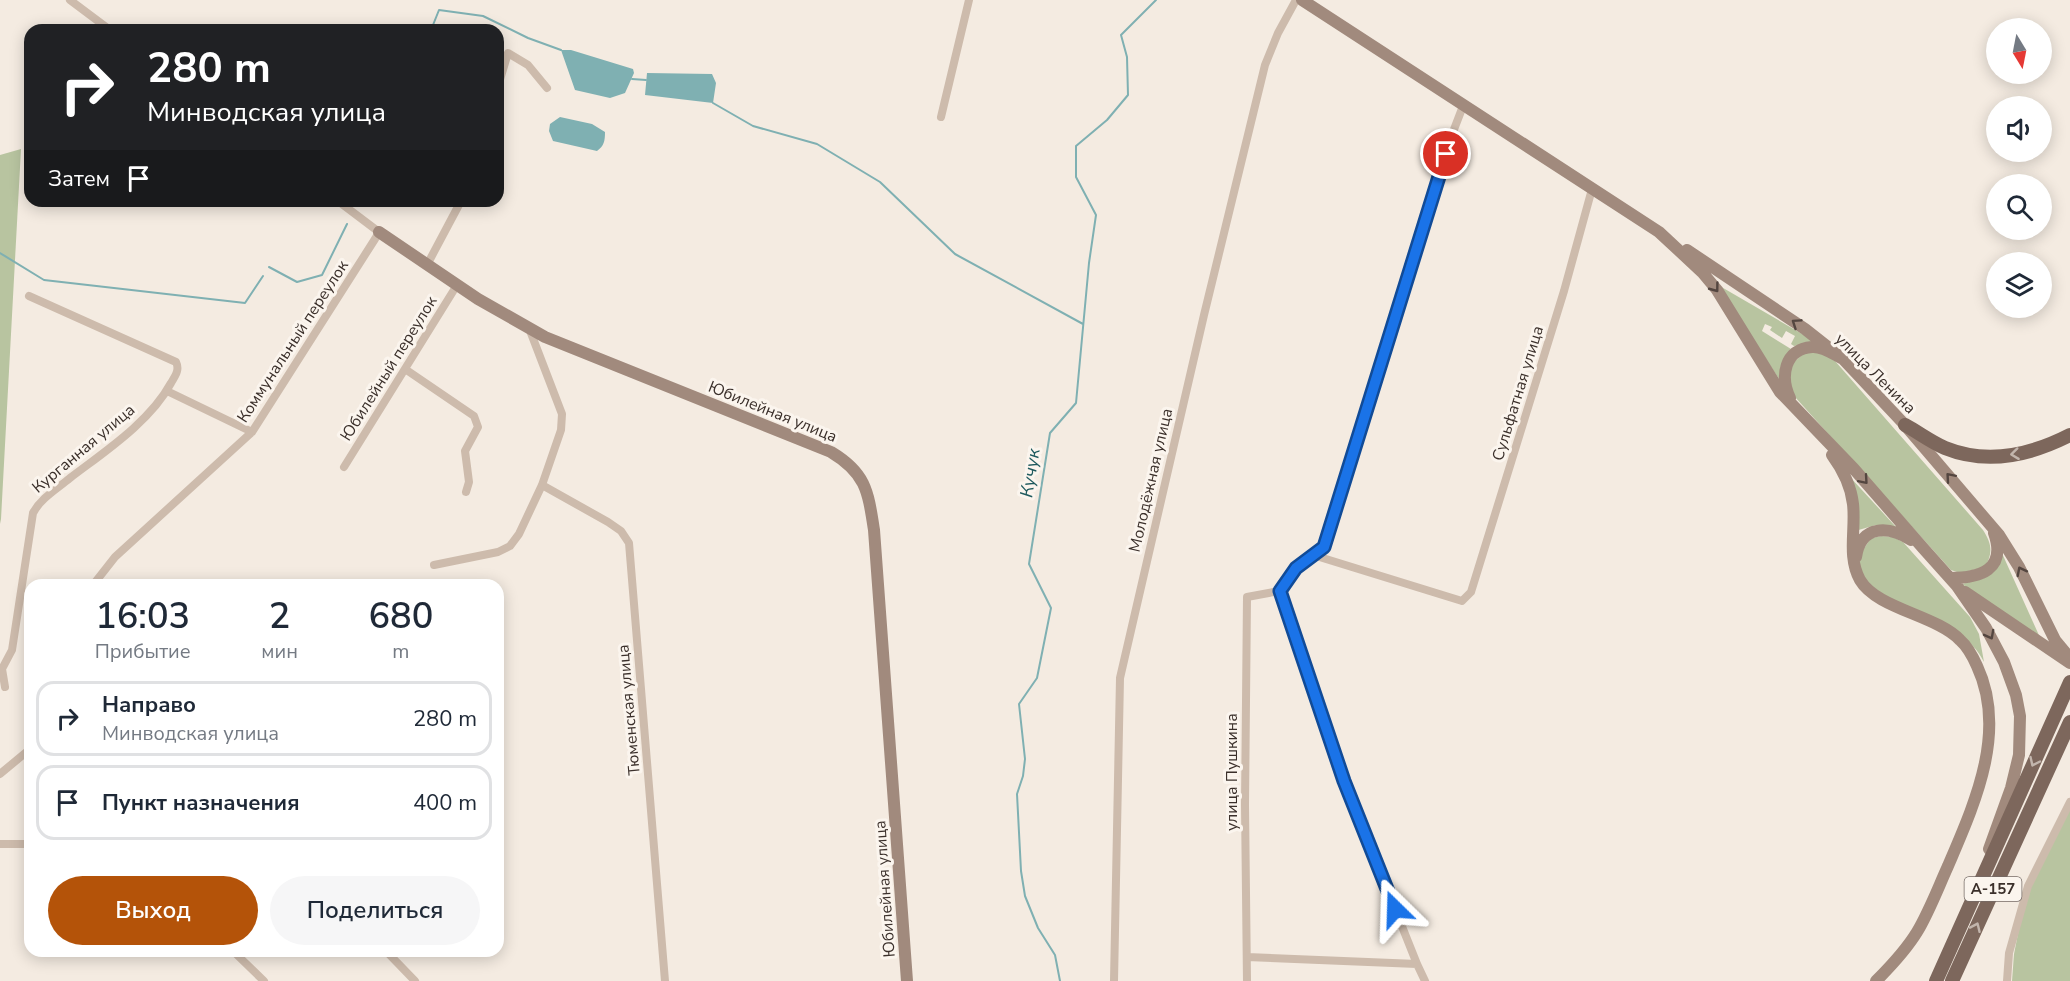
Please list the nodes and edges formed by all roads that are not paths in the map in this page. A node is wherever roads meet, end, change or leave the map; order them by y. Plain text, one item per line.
1 (70, 0) edge
2 (969, 0) edge
3 (1296, 0) edge
4 (1302, 0) edge
5 (102, 24) edge
6 (504, 66) edge
7 (547, 88) dead end
8 (1463, 106) junction
9 (941, 117) dead end
10 (1592, 189) junction
11 (346, 207) edge
12 (457, 207) edge
13 (380, 232) junction
14 (1659, 232) junction
15 (427, 265) junction
16 (457, 285) junction
17 (29, 296) dead end
18 (528, 328) junction
19 (1843, 359) junction
20 (405, 369) junction
21 (167, 391) junction
22 (1794, 408) junction
23 (1905, 425) junction
24 (252, 432) junction
25 (2070, 435) edge
26 (344, 467) dead end
27 (542, 485) junction
28 (466, 492) dead end
29 (1988, 522) junction
30 (1923, 548) junction
31 (1313, 555) junction
32 (434, 565) dead end
33 (1856, 570) junction
34 (98, 579) edge
35 (1953, 582) junction
36 (1280, 591) junction
37 (2070, 658) edge
38 (2070, 663) edge
39 (2070, 682) edge
40 (5, 687) dead end
41 (2070, 722) edge
42 (24, 754) edge
43 (0, 774) edge
44 (2070, 802) edge
45 (0, 844) edge
46 (24, 844) edge
47 (1975, 891) junction
48 (239, 957) edge
49 (392, 957) edge
50 (1247, 957) junction
51 (1416, 964) junction
52 (264, 981) edge
53 (416, 981) edge
54 (665, 981) edge
55 (907, 981) edge
56 (1114, 981) edge
57 (1247, 981) edge
58 (1425, 981) edge
59 (1876, 981) edge
60 (1936, 981) edge
61 (1952, 981) edge
62 (2007, 981) edge

1 - 5 street
2 - 9 street
3 - 56 street, Молодёжная улица
4 - 8 main road
6 - 7 street
8 - 10 main road
8 - 31 street
10 - 14 main road
10 - 31 street, Сульфатная улица
11 - 13 street
12 - 15 street
13 - 15 main road, Юбилейная улица
13 - 24 street, Коммунальный переулок
19 -> 14 main road, улица Ленина
14 -> 22 main road
15 - 16 main road, Юбилейная улица
16 - 18 main road, Юбилейная улица
16 - 20 street, Юбилейный переулок
17 - 21 street, Курганная улица
18 - 27 street
18 - 55 main road, Юбилейная улица
19 - 22 main road
19 - 23 main road, улица Ленина
20 - 26 street, Юбилейный переулок
20 - 28 street
21 - 24 street
21 - 40 street, Курганная улица
22 -> 30 main road
22 - 33 main road
25 -> 23 main road
29 -> 23 main road, улица Ленина
24 - 34 street, Коммунальный переулок
27 - 32 street
27 - 54 street, Тюменская улица
29 - 35 main road
37 -> 29 main road, улица Ленина
30 - 33 main road
30 - 35 main road
31 - 36 street
33 - 59 main road
35 - 38 main road
35 -> 47 main road
36 - 50 street, улица Пушкина
36 - 51 street
39 -> 47 main road, А-157
61 -> 41 main road, А-157
42 - 43 street
44 - 62 street
45 - 46 street
47 - 60 main road, А-157
48 - 52 street
49 - 53 street
50 - 51 street
50 - 57 street, улица Пушкина
51 - 58 street

